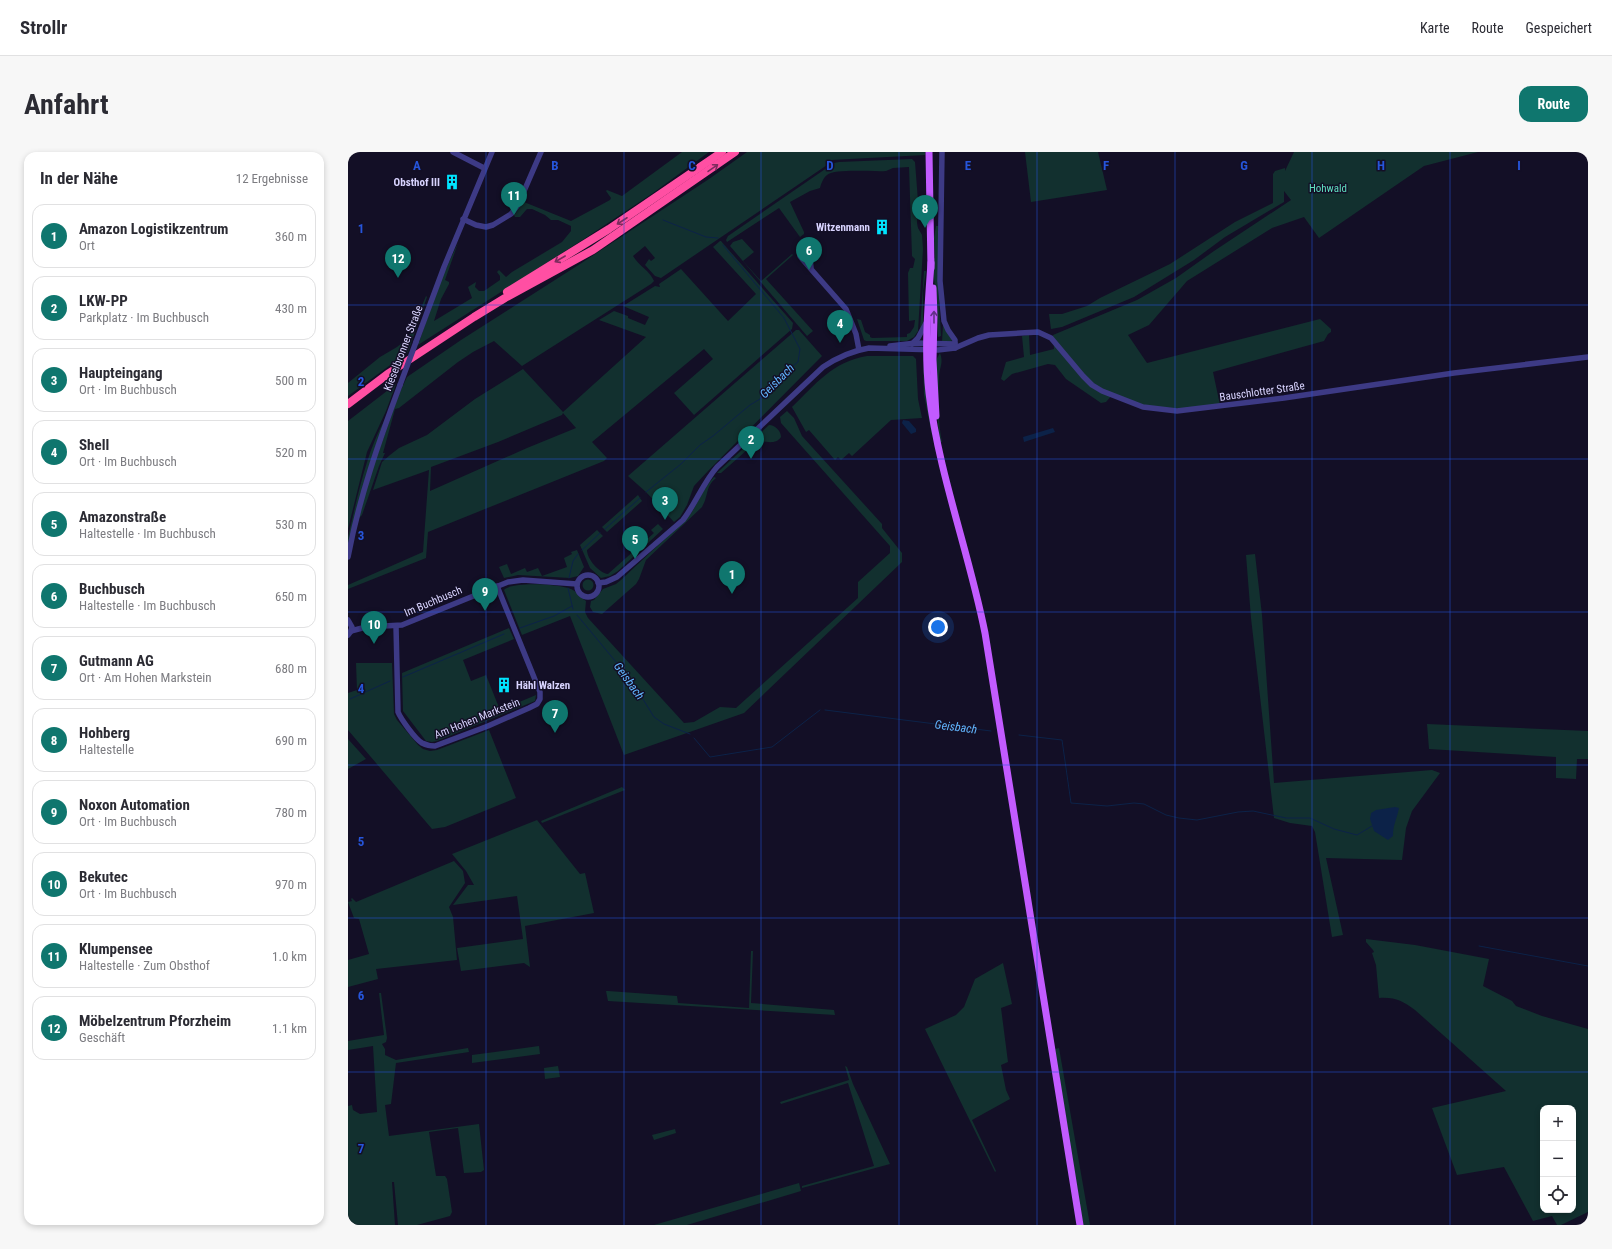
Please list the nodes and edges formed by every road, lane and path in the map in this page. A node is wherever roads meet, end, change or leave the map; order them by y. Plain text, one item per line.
1 (453, 152) edge
2 (492, 152) edge
3 (541, 152) edge
4 (722, 152) edge
5 (736, 152) edge
6 (942, 152) edge
7 (930, 155) edge
8 (484, 168) junction
9 (463, 219) junction
10 (931, 263) junction
11 (811, 268) dead end
12 (927, 322) junction
13 (912, 344) junction
14 (955, 346) junction
15 (931, 347) junction
16 (881, 348) junction
17 (859, 350) junction
18 (1588, 357) edge
19 (348, 399) edge
20 (348, 404) edge
21 (348, 556) edge
22 (598, 583) junction
23 (577, 584) junction
24 (497, 586) junction
25 (350, 622) edge
26 (396, 626) junction
27 (366, 627) junction
28 (350, 633) edge
29 (1080, 1225) edge

1 - 8 street
2 - 8 street, Kieselbronner Straße
3 - 9 street
4 -> 19 highway
20 -> 5 highway
6 - 14 street
7 - 10 main road
8 - 9 street, Kieselbronner Straße
9 - 21 street, Kieselbronner Straße, bridge
10 - 12 main road
15 -> 10 main road
11 - 17 street
12 - 13 street
12 - 15 main road
13 - 15 street
13 - 16 street
14 - 15 street, Bauschlotter Straße
14 - 18 street, Bauschlotter Straße
15 - 16 street
15 - 29 main road
16 - 17 street
17 - 22 street
22 - 23 street, Im Buchbusch
22 - 23 street
23 - 24 street, Im Buchbusch
24 - 26 street, Im Buchbusch
24 - 26 street, Am Hohen Markstein
25 - 27 street, Im Buchbusch
25 - 28 street
26 - 27 street, Im Buchbusch
27 - 28 street, Im Buchbusch

